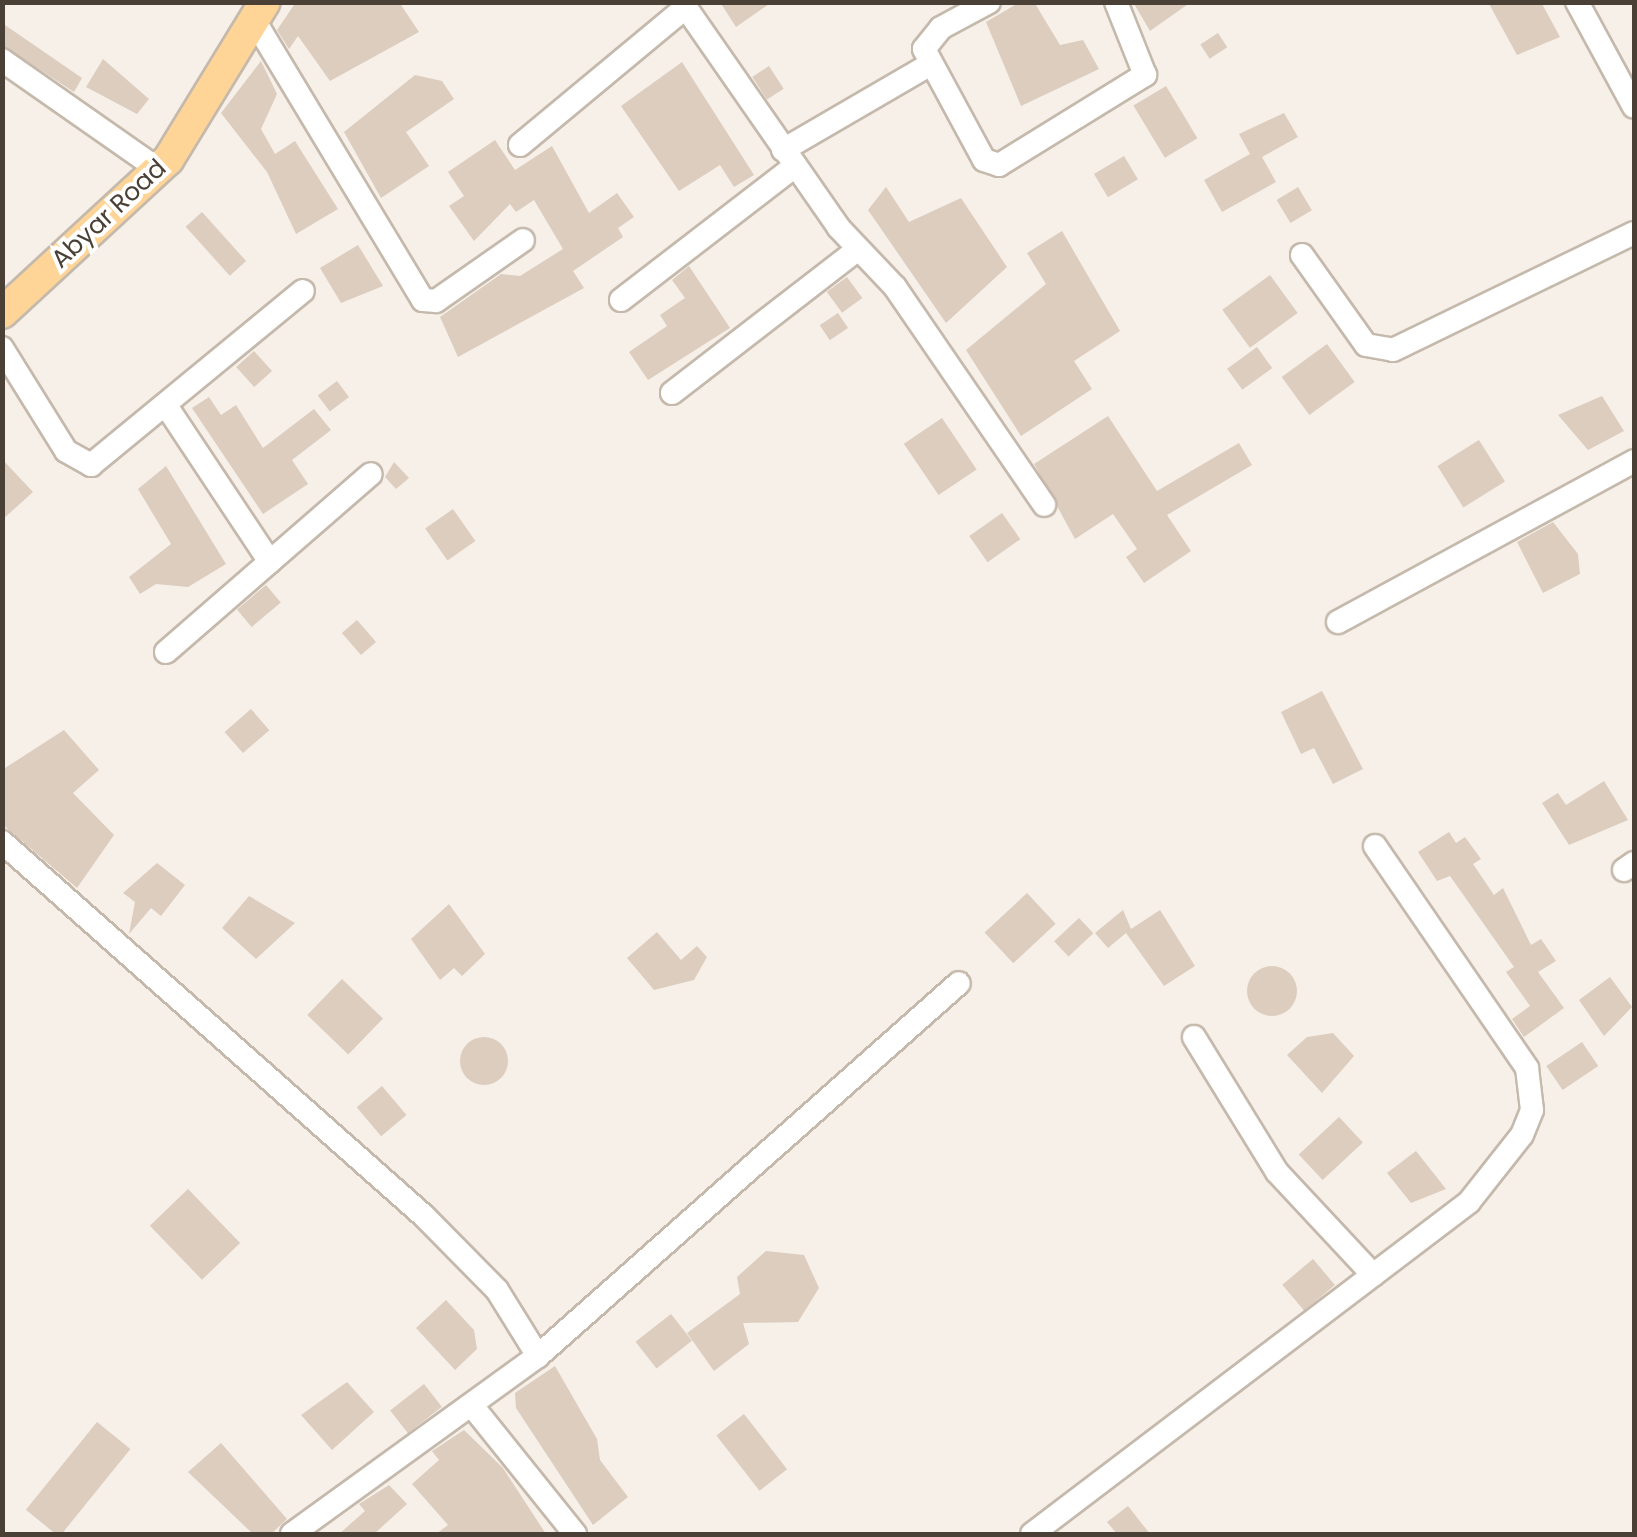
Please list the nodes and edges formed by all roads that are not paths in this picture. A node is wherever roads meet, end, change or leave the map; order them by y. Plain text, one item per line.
1 (989, 2) edge
2 (1116, 2) edge
3 (1577, 2) edge
4 (683, 5) edge
5 (260, 12) edge
6 (2, 60) edge
7 (931, 64) junction
8 (1634, 107) edge
9 (520, 145) dead end
10 (789, 158) junction
11 (156, 167) junction
12 (1634, 232) edge
13 (523, 240) dead end
14 (856, 250) junction
15 (1302, 255) dead end
16 (303, 291) dead end
17 (621, 300) dead end
18 (2, 313) edge
19 (2, 348) edge
20 (672, 393) dead end
21 (168, 407) junction
22 (1634, 461) edge
23 (371, 474) dead end
24 (1044, 505) dead end
25 (270, 562) junction
26 (1338, 622) dead end
27 (166, 652) dead end
28 (2, 842) edge
29 (1375, 846) dead end
30 (959, 983) dead end
31 (1194, 1037) dead end
32 (1373, 1275) junction
33 (538, 1356) junction
34 (473, 1408) junction
35 (292, 1534) edge
36 (575, 1534) edge
37 (1032, 1534) edge

1 - 7 street
2 - 7 street
3 - 8 street
4 - 9 street
4 - 10 street
5 - 11 main road, Abyar Road
5 - 13 street
6 - 11 street
7 - 10 street
10 - 14 street
10 - 17 street
11 - 18 main road, Abyar Road
12 - 15 street
14 - 20 street
14 - 24 street
16 - 21 street
19 - 21 street
21 - 25 street
22 - 26 street
23 - 25 street
25 - 27 street
28 - 33 street
29 - 32 street
30 - 33 street
31 - 32 street
32 - 37 street
33 - 34 street
34 - 35 street
34 - 36 street

